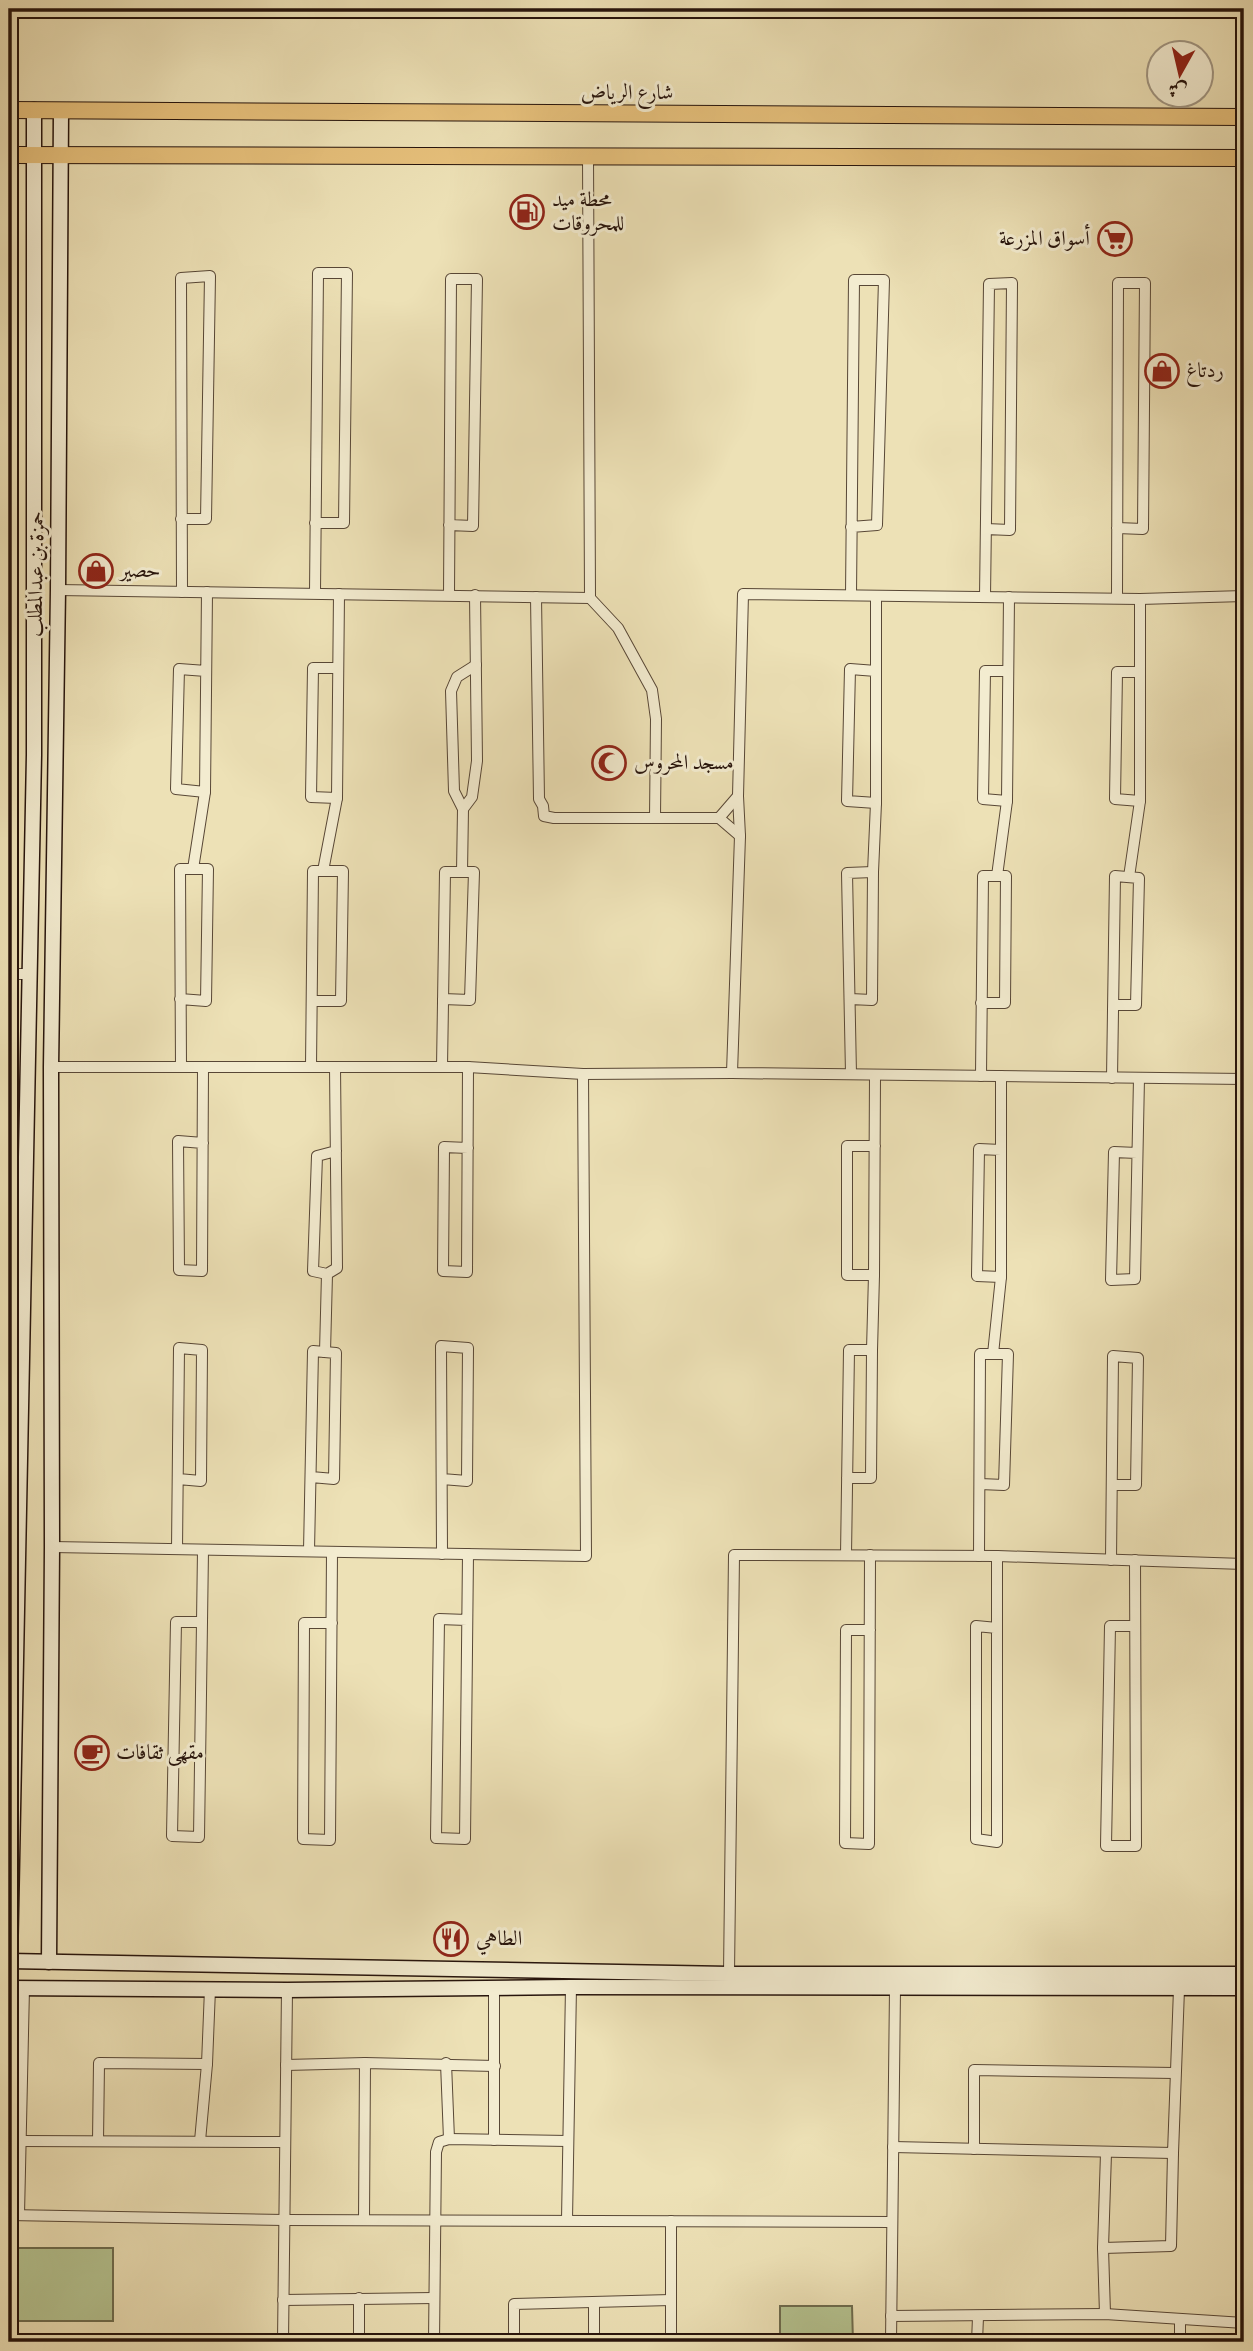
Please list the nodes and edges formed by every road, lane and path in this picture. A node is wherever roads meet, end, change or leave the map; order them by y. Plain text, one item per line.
1 (9, 110) edge
2 (34, 110) junction
3 (61, 111) junction
4 (1244, 117) edge
5 (9, 155) edge
6 (60, 155) junction
7 (33, 156) junction
8 (589, 156) junction
9 (1244, 158) edge
10 (181, 519) junction
11 (315, 523) junction
12 (449, 525) junction
13 (851, 527) junction
14 (1117, 528) junction
15 (986, 529) junction
16 (58, 590) junction
17 (181, 592) junction
18 (207, 592) junction
19 (315, 593) junction
20 (339, 594) junction
21 (449, 595) junction
22 (851, 595) junction
23 (475, 596) junction
24 (876, 596) junction
25 (1244, 596) edge
26 (536, 597) junction
27 (985, 597) junction
28 (1009, 597) junction
29 (590, 598) junction
30 (1117, 598) junction
31 (1140, 599) junction
32 (476, 665) junction
33 (338, 668) junction
34 (206, 671) junction
35 (876, 671) junction
36 (1008, 671) junction
37 (1140, 672) junction
38 (34, 755) junction
39 (55, 763) junction
40 (205, 792) junction
41 (738, 796) junction
42 (337, 798) junction
43 (1007, 801) junction
44 (1140, 801) junction
45 (876, 803) junction
46 (33, 807) junction
47 (463, 809) junction
48 (53, 815) junction
49 (655, 818) junction
50 (719, 818) junction
51 (740, 836) junction
52 (193, 869) junction
53 (323, 871) junction
54 (462, 872) junction
55 (873, 873) junction
56 (997, 876) junction
57 (1129, 877) junction
58 (9, 974) edge
59 (28, 974) junction
60 (180, 999) junction
61 (443, 999) junction
62 (850, 999) junction
63 (312, 1001) junction
64 (981, 1003) junction
65 (1114, 1004) junction
66 (51, 1067) junction
67 (181, 1067) junction
68 (203, 1067) junction
69 (311, 1067) junction
70 (335, 1067) junction
71 (442, 1067) junction
72 (468, 1067) junction
73 (583, 1073) junction
74 (732, 1073) junction
75 (851, 1074) junction
76 (875, 1075) junction
77 (981, 1076) junction
78 (1001, 1076) junction
79 (1112, 1078) junction
80 (1139, 1078) junction
81 (1244, 1079) edge
82 (203, 1143) junction
83 (875, 1146) junction
84 (468, 1148) junction
85 (1001, 1150) junction
86 (337, 1151) junction
87 (1137, 1153) junction
88 (327, 1274) junction
89 (874, 1275) junction
90 (1001, 1277) junction
91 (872, 1350) junction
92 (325, 1352) junction
93 (993, 1354) junction
94 (311, 1477) junction
95 (847, 1478) junction
96 (178, 1479) junction
97 (442, 1479) junction
98 (980, 1484) junction
99 (1112, 1485) junction
100 (52, 1547) junction
101 (177, 1549) junction
102 (203, 1550) junction
103 (309, 1551) junction
104 (332, 1552) junction
105 (442, 1554) junction
106 (468, 1554) junction
107 (846, 1555) junction
108 (870, 1555) junction
109 (979, 1556) junction
110 (997, 1556) junction
111 (1111, 1560) junction
112 (1135, 1560) junction
113 (1244, 1564) edge
114 (467, 1620) junction
115 (202, 1622) junction
116 (332, 1623) junction
117 (1135, 1626) junction
118 (997, 1628) junction
119 (870, 1630) junction
120 (10, 1961) edge
121 (49, 1962) junction
122 (729, 1974) junction
123 (1244, 1974) edge
124 (494, 1987) junction
125 (571, 1987) junction
126 (16, 1988) edge
127 (1244, 1988) edge
128 (210, 1989) junction
129 (895, 1989) junction
130 (1179, 1989) junction
131 (287, 1990) junction
132 (9, 2060) edge
133 (22, 2060) junction
134 (365, 2063) junction
135 (446, 2063) junction
136 (207, 2064) junction
137 (286, 2065) junction
138 (495, 2066) junction
139 (1175, 2073) junction
140 (449, 2139) junction
141 (494, 2140) junction
142 (20, 2141) junction
143 (98, 2141) junction
144 (200, 2141) junction
145 (568, 2141) junction
146 (285, 2142) junction
147 (893, 2147) junction
148 (974, 2149) junction
149 (1106, 2153) junction
150 (1174, 2153) junction
151 (14, 2215) edge
152 (364, 2219) junction
153 (284, 2220) junction
154 (435, 2220) junction
155 (567, 2220) junction
156 (671, 2221) junction
157 (892, 2222) junction
158 (1103, 2248) junction
159 (359, 2298) junction
160 (434, 2298) junction
161 (283, 2300) junction
162 (671, 2300) junction
163 (594, 2302) junction
164 (1105, 2314) junction
165 (891, 2316) junction
166 (978, 2317) junction
167 (1180, 2320) junction
168 (1244, 2322) edge
169 (283, 2342) edge
170 (359, 2342) edge
171 (434, 2342) edge
172 (514, 2342) edge
173 (594, 2342) edge
174 (671, 2342) edge
175 (891, 2342) edge
176 (977, 2342) edge
177 (1180, 2342) edge

1 - 2 main road, شارع الرياض
2 - 3 main road, شارع الرياض
2 - 7 street, حمزة بن عبدالمطلب
3 - 4 main road, شارع الرياض
3 - 6 street, حمزة بن عبدالمطلب
5 - 7 main road
6 - 7 main road
6 - 8 main road
6 - 16 street, حمزة بن عبدالمطلب
7 - 38 street, حمزة بن عبدالمطلب
8 - 9 main road
8 - 29 street
10 - 10 street
10 - 17 street
11 - 11 street
11 - 19 street
12 - 12 street
12 - 21 street
13 - 13 street
13 - 22 street
14 - 14 street
14 - 30 street
15 - 15 street
15 - 27 street
16 - 17 street
16 - 39 street, حمزة بن عبدالمطلب
17 - 18 street
18 - 19 street
18 - 34 street
19 - 20 street
20 - 21 street
20 - 33 street
21 - 23 street
22 - 24 street
22 - 41 street
23 - 26 street
23 - 32 street
24 - 27 street
24 - 35 street
25 - 31 street
26 - 29 street
26 - 49 street
27 - 28 street
28 - 30 street
28 - 36 street
29 - 49 street
30 - 31 street
31 - 37 street
32 - 47 street
32 - 47 street
33 - 42 street
33 - 42 street
34 - 40 street
34 - 40 street
35 - 45 street
35 - 45 street
36 - 43 street
36 - 43 street
37 - 44 street
37 - 44 street
38 - 39 street
38 - 46 street, حمزة بن عبدالمطلب
39 - 48 street, حمزة بن عبدالمطلب
40 - 52 street
41 - 50 street
41 - 51 street
42 - 53 street
43 - 56 street
44 - 57 street
45 - 55 street
46 - 48 street
46 - 59 street, حمزة بن عبدالمطلب
47 - 54 street
48 - 66 street, حمزة بن عبدالمطلب
49 - 50 street
50 - 51 street
51 - 74 street
52 - 60 street
52 - 60 street
53 - 63 street
53 - 63 street
54 - 61 street
54 - 61 street
55 - 62 street
55 - 62 street
56 - 64 street
56 - 64 street
57 - 65 street
57 - 65 street
58 - 59 street
59 - 120 street, حمزة بن عبدالمطلب
60 - 67 street
61 - 71 street
62 - 75 street
63 - 69 street
64 - 77 street
65 - 79 street
66 - 67 street
66 - 100 street, حمزة بن عبدالمطلب
67 - 68 street
68 - 69 street
68 - 82 street
69 - 70 street
70 - 71 street
70 - 86 street
71 - 72 street
72 - 73 street
72 - 84 street
73 - 74 street
73 - 106 street
74 - 75 street
75 - 76 street
76 - 77 street
76 - 83 street
77 - 78 street
78 - 79 street
78 - 85 street
79 - 80 street
80 - 81 street
80 - 87 street
82 - 82 street
83 - 89 street
83 - 89 street
84 - 84 street
85 - 90 street
85 - 90 street
86 - 88 street
86 - 88 street
87 - 87 street
88 - 92 street
89 - 91 street
90 - 93 street
91 - 95 street
91 - 95 street
92 - 94 street
92 - 94 street
93 - 98 street
93 - 98 street
94 - 103 street
95 - 107 street
96 - 96 street
96 - 101 street
97 - 97 street
97 - 105 street
98 - 109 street
99 - 99 street
99 - 111 street
100 - 101 street
100 - 121 street, حمزة بن عبدالمطلب
101 - 102 street
102 - 103 street
102 - 115 street
103 - 104 street
104 - 105 street
104 - 116 street
105 - 106 street
106 - 114 street
107 - 108 street
107 - 122 street
108 - 109 street
108 - 119 street
109 - 110 street
110 - 111 street
110 - 118 street
111 - 112 street
112 - 113 street
112 - 117 street
114 - 114 street
115 - 115 street
116 - 116 street
117 - 117 street
118 - 118 street
119 - 119 street
120 - 121 street
121 - 122 street
122 - 123 street
124 - 125 street
124 - 131 street
124 - 138 street
125 - 129 street
125 - 145 street
126 - 128 street
126 - 133 street
127 - 130 street
128 - 131 street
128 - 136 street
129 - 130 street
129 - 147 street
130 - 139 street
131 - 137 street
132 - 133 street
133 - 142 street
134 - 135 street
134 - 137 street
134 - 152 street
135 - 138 street
135 - 140 street
136 - 143 street
136 - 144 street
137 - 146 street
138 - 141 street
139 - 148 street
139 - 150 street
140 - 141 street
140 - 154 street
141 - 145 street
142 - 143 street
142 - 151 street
143 - 144 street
144 - 146 street
145 - 155 street
146 - 153 street
147 - 148 street
147 - 157 street
148 - 149 street
149 - 150 street
149 - 158 street
150 - 158 street
151 - 153 street
152 - 153 street
152 - 154 street
153 - 161 street
154 - 155 street
154 - 160 street
155 - 156 street
156 - 157 street
156 - 162 street
157 - 165 street
158 - 164 street
159 - 160 street
159 - 161 street
159 - 170 street
160 - 171 street
161 - 169 street
162 - 163 street
162 - 174 street
163 - 172 street
163 - 173 street
164 - 166 street
164 - 167 street
165 - 166 street
165 - 175 street
166 - 176 street
167 - 168 street
167 - 177 street

